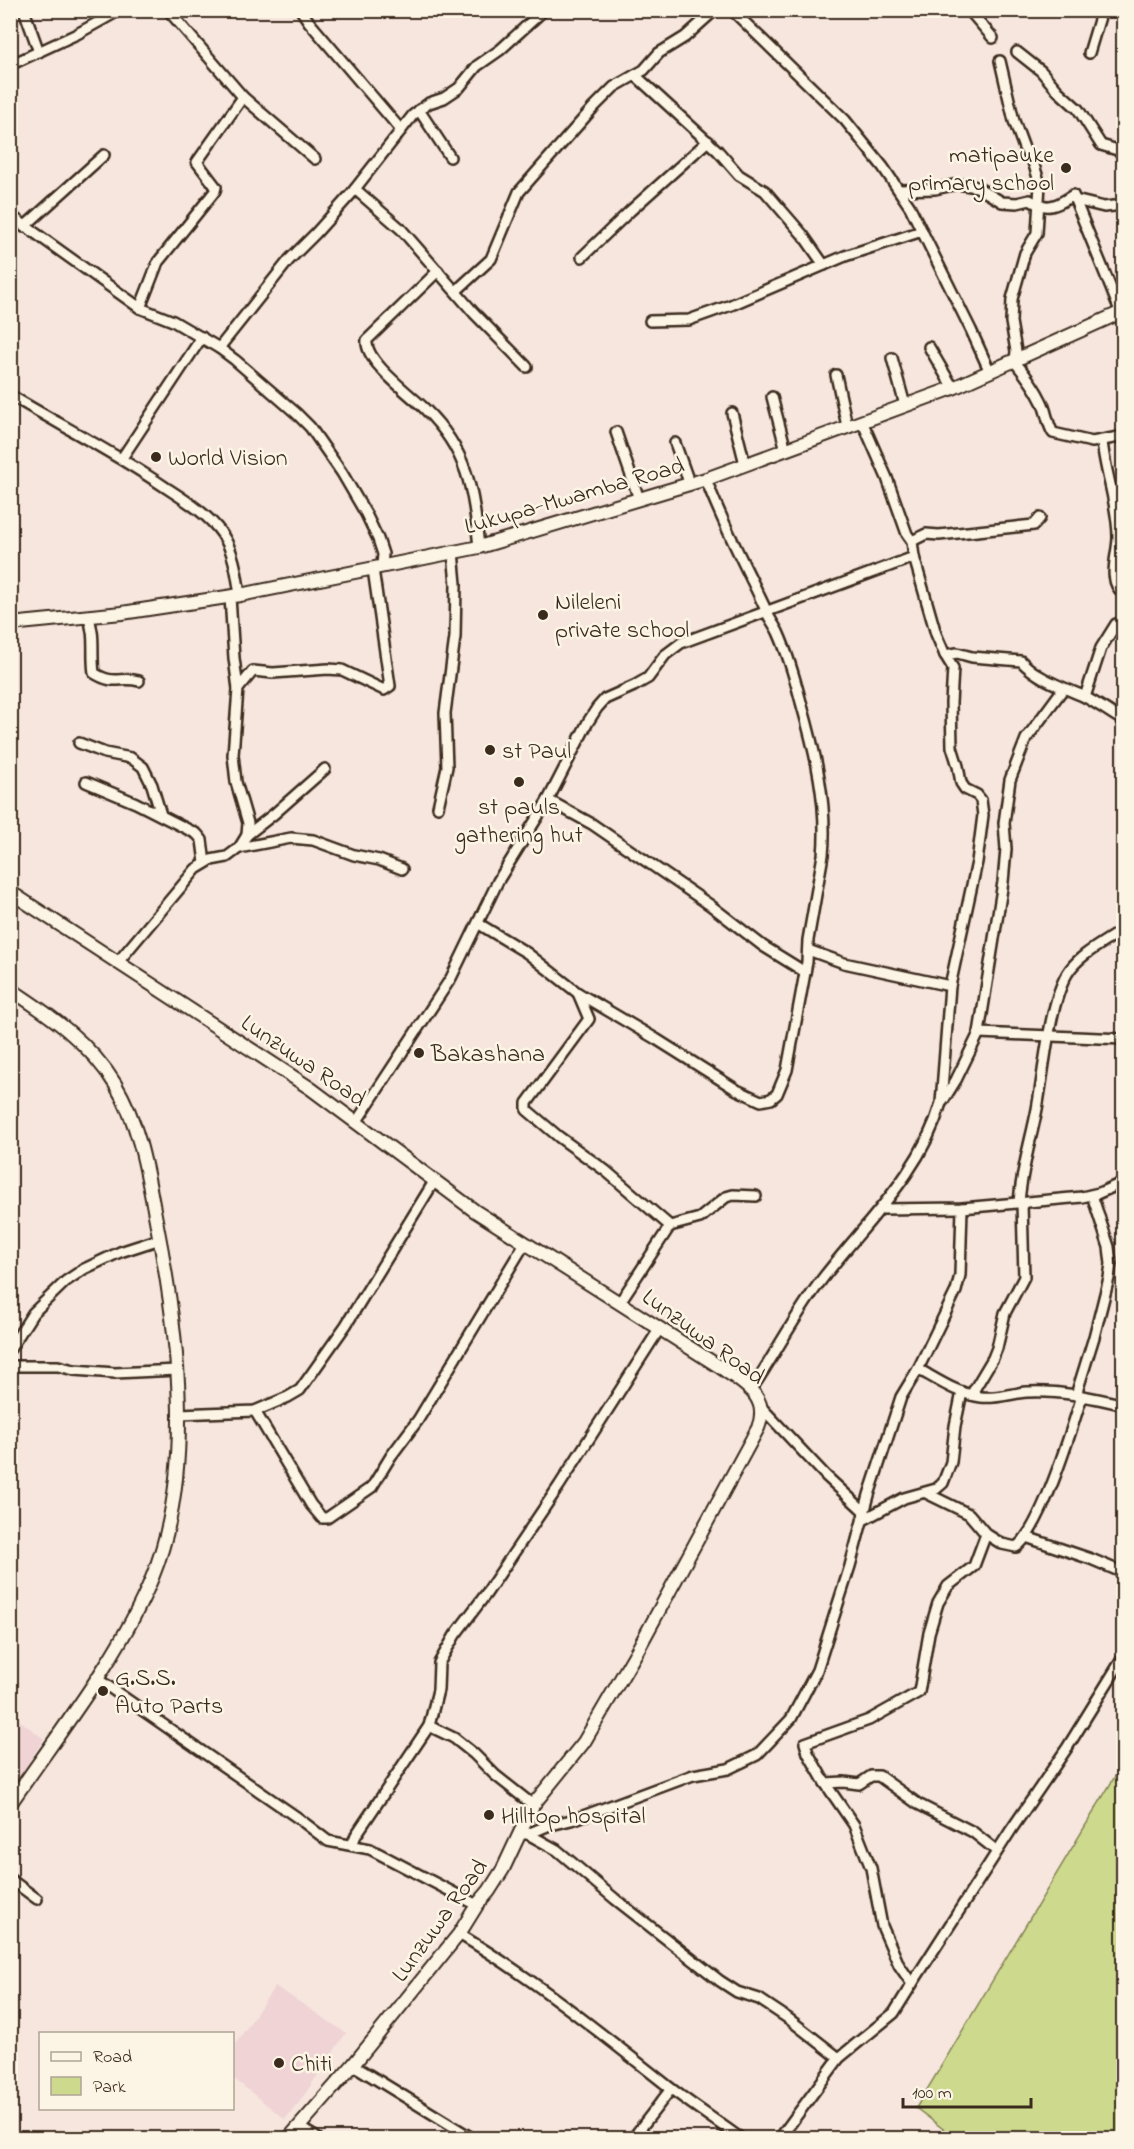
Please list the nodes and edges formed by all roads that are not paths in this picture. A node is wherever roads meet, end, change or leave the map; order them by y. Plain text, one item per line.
1 (24, 10) edge
2 (120, 10) edge
3 (168, 10) edge
4 (302, 10) edge
5 (544, 10) edge
6 (715, 10) edge
7 (732, 10) edge
8 (969, 10) edge
9 (1102, 10) edge
10 (993, 38) dead end
11 (39, 52) junction
12 (1017, 52) dead end
13 (1089, 53) dead end
14 (1000, 61) dead end
15 (10, 66) edge
16 (635, 75) junction
17 (243, 97) junction
18 (419, 110) junction
19 (401, 130) junction
20 (708, 141) junction
21 (1124, 152) edge
22 (104, 155) dead end
23 (450, 157) dead end
24 (315, 159) dead end
25 (355, 189) junction
26 (899, 190) junction
27 (1075, 200) junction
28 (1124, 205) edge
29 (1040, 206) junction
30 (10, 215) edge
31 (24, 226) junction
32 (922, 231) junction
33 (582, 257) dead end
34 (824, 265) junction
35 (438, 272) junction
36 (456, 291) junction
37 (140, 308) junction
38 (1122, 312) edge
39 (650, 321) dead end
40 (202, 337) junction
41 (929, 347) dead end
42 (219, 348) junction
43 (892, 358) dead end
44 (1015, 362) junction
45 (527, 367) dead end
46 (990, 372) junction
47 (836, 375) dead end
48 (953, 388) junction
49 (10, 394) edge
50 (772, 397) dead end
51 (905, 405) junction
52 (732, 413) dead end
53 (862, 421) junction
54 (847, 426) junction
55 (616, 432) dead end
56 (1124, 436) edge
57 (1102, 441) junction
58 (675, 443) dead end
59 (786, 450) junction
60 (122, 458) junction
61 (745, 464) junction
62 (706, 479) junction
63 (690, 484) junction
64 (639, 499) junction
65 (1040, 518) dead end
66 (1120, 523) edge
67 (912, 541) junction
68 (479, 547) junction
69 (453, 552) junction
70 (914, 557) junction
71 (378, 567) junction
72 (1124, 594) edge
73 (235, 596) junction
74 (766, 610) junction
75 (88, 616) junction
76 (1124, 622) edge
77 (10, 624) edge
78 (945, 655) junction
79 (139, 681) dead end
80 (238, 689) junction
81 (1063, 689) junction
82 (1085, 697) junction
83 (1124, 721) edge
84 (79, 743) dead end
85 (325, 769) dead end
86 (86, 782) dead end
87 (548, 800) junction
88 (438, 807) dead end
89 (161, 815) junction
90 (247, 835) junction
91 (239, 848) junction
92 (205, 863) junction
93 (402, 869) dead end
94 (10, 892) edge
95 (479, 924) junction
96 (1124, 929) edge
97 (808, 950) junction
98 (118, 962) junction
99 (805, 972) junction
100 (950, 986) junction
101 (10, 989) edge
102 (578, 993) junction
103 (979, 1033) junction
104 (1049, 1036) junction
105 (1124, 1039) edge
106 (941, 1103) junction
107 (357, 1121) junction
108 (435, 1180) junction
109 (1124, 1182) edge
110 (1092, 1195) junction
111 (756, 1196) dead end
112 (1020, 1203) junction
113 (962, 1208) junction
114 (882, 1209) junction
115 (670, 1226) junction
116 (160, 1239) junction
117 (525, 1244) junction
118 (621, 1302) junction
119 (660, 1328) junction
120 (10, 1349) edge
121 (10, 1366) edge
122 (918, 1369) junction
123 (177, 1370) junction
124 (751, 1390) junction
125 (967, 1394) junction
126 (1079, 1395) junction
127 (1124, 1405) edge
128 (762, 1408) junction
129 (255, 1411) junction
130 (179, 1414) junction
131 (926, 1493) junction
132 (864, 1516) junction
133 (986, 1534) junction
134 (1026, 1537) junction
135 (1124, 1573) edge
136 (1124, 1656) edge
137 (96, 1678) junction
138 (429, 1726) junction
139 (825, 1783) junction
140 (10, 1804) edge
141 (532, 1805) junction
142 (523, 1835) junction
143 (352, 1845) junction
144 (997, 1851) junction
145 (10, 1879) edge
146 (37, 1899) dead end
147 (477, 1905) junction
148 (459, 1934) junction
149 (912, 1984) junction
150 (839, 2058) junction
151 (353, 2065) junction
152 (671, 2088) junction
153 (299, 2127) junction
154 (290, 2139) edge
155 (317, 2139) edge
156 (472, 2139) edge
157 (633, 2139) edge
158 (740, 2139) edge
159 (780, 2139) edge

1 - 11 street
2 - 11 street
3 - 17 street
4 - 19 street
5 - 18 street
6 - 16 street
7 - 26 street
8 - 10 street
9 - 13 street
11 - 15 street
12 - 21 street
14 - 29 street
16 - 20 street
16 - 36 street
17 - 24 street
17 - 37 street
18 - 19 street
18 - 23 street
19 - 25 street
20 - 33 street
20 - 34 street
22 - 31 street
25 - 35 street
25 - 42 street
26 - 29 street
26 - 32 street
27 - 28 street
27 - 29 street
27 - 38 street
29 - 44 street
30 - 31 street
31 - 37 street
32 - 34 street
32 - 46 street
34 - 39 street
35 - 36 street
35 - 68 street
36 - 45 street
37 - 40 street
38 - 44 street, Lukupa-Mwamba Road
40 - 42 street
40 - 60 street
41 - 48 street
42 - 71 street
43 - 51 street
44 - 46 street, Lukupa-Mwamba Road
44 - 57 street
46 - 48 street, Lukupa-Mwamba Road
47 - 54 street
48 - 51 street, Lukupa-Mwamba Road
49 - 60 street
50 - 59 street
51 - 53 street, Lukupa-Mwamba Road
52 - 61 street
53 - 54 street, Lukupa-Mwamba Road
53 - 67 street
54 - 59 street, Lukupa-Mwamba Road
55 - 64 street
56 - 57 street
57 - 66 street
58 - 63 street
59 - 61 street, Lukupa-Mwamba Road
60 - 73 street
61 - 62 street, Lukupa-Mwamba Road
62 - 63 street, Lukupa-Mwamba Road
62 - 74 street
63 - 64 street, Lukupa-Mwamba Road
64 - 68 street, Lukupa-Mwamba Road
65 - 67 street
66 - 72 street
67 - 70 street
68 - 69 street, Lukupa-Mwamba Road
69 - 71 street, Lukupa-Mwamba Road
69 - 88 street
70 - 74 street
70 - 78 street
71 - 73 street, Lukupa-Mwamba Road
71 - 80 street
73 - 75 street, Lukupa-Mwamba Road
73 - 80 street
74 - 87 street
74 - 97 street
75 - 77 street, Lukupa-Mwamba Road
75 - 79 street
76 - 82 street
78 - 81 street
78 - 100 street
80 - 90 street
81 - 82 street
81 - 103 street
82 - 83 street
84 - 89 street
85 - 90 street
86 - 89 street
87 - 95 street
87 - 99 street
89 - 92 street
90 - 91 street
91 - 92 street
91 - 93 street
92 - 98 street
94 - 98 street, Lunzuwa Road
95 - 102 street
95 - 107 street
96 - 104 street
97 - 99 street
97 - 100 street
98 - 107 street, Lunzuwa Road
99 - 102 street
100 - 106 street
101 - 116 street
102 - 115 street
103 - 104 street
103 - 106 street
104 - 105 street
104 - 112 street
106 - 114 street
107 - 108 street, Lunzuwa Road
108 - 117 street, Lunzuwa Road
108 - 129 street
109 - 110 street
110 - 112 street
110 - 126 street
111 - 115 street
112 - 113 street
112 - 125 street
113 - 114 street
113 - 122 street
114 - 124 street
115 - 118 street
116 - 120 street
116 - 123 street
117 - 118 street, Lunzuwa Road
117 - 129 street
118 - 119 street, Lunzuwa Road
119 - 124 street, Lunzuwa Road
119 - 138 street
121 - 123 street
122 - 125 street
122 - 132 street
123 - 130 street
124 - 128 street, Lunzuwa Road
125 - 126 street
125 - 131 street
126 - 127 street
126 - 134 street
128 - 132 street
128 - 141 street, Lunzuwa Road
129 - 130 street
130 - 137 street
131 - 132 street
131 - 133 street
132 - 142 street
133 - 134 street
133 - 139 street
134 - 135 street
136 - 144 street
137 - 140 street
137 - 143 street
138 - 141 street
138 - 143 street
139 - 144 street
139 - 149 street
141 - 142 street, Lunzuwa Road
142 - 147 street, Lunzuwa Road
142 - 150 street
143 - 147 street
144 - 149 street
145 - 146 street
147 - 148 street, Lunzuwa Road
148 - 151 street, Lunzuwa Road
148 - 152 street
149 - 150 street
150 - 159 street
151 - 153 street, Lunzuwa Road
151 - 156 street
152 - 157 street
152 - 158 street
153 - 154 street, Lunzuwa Road
153 - 155 street

